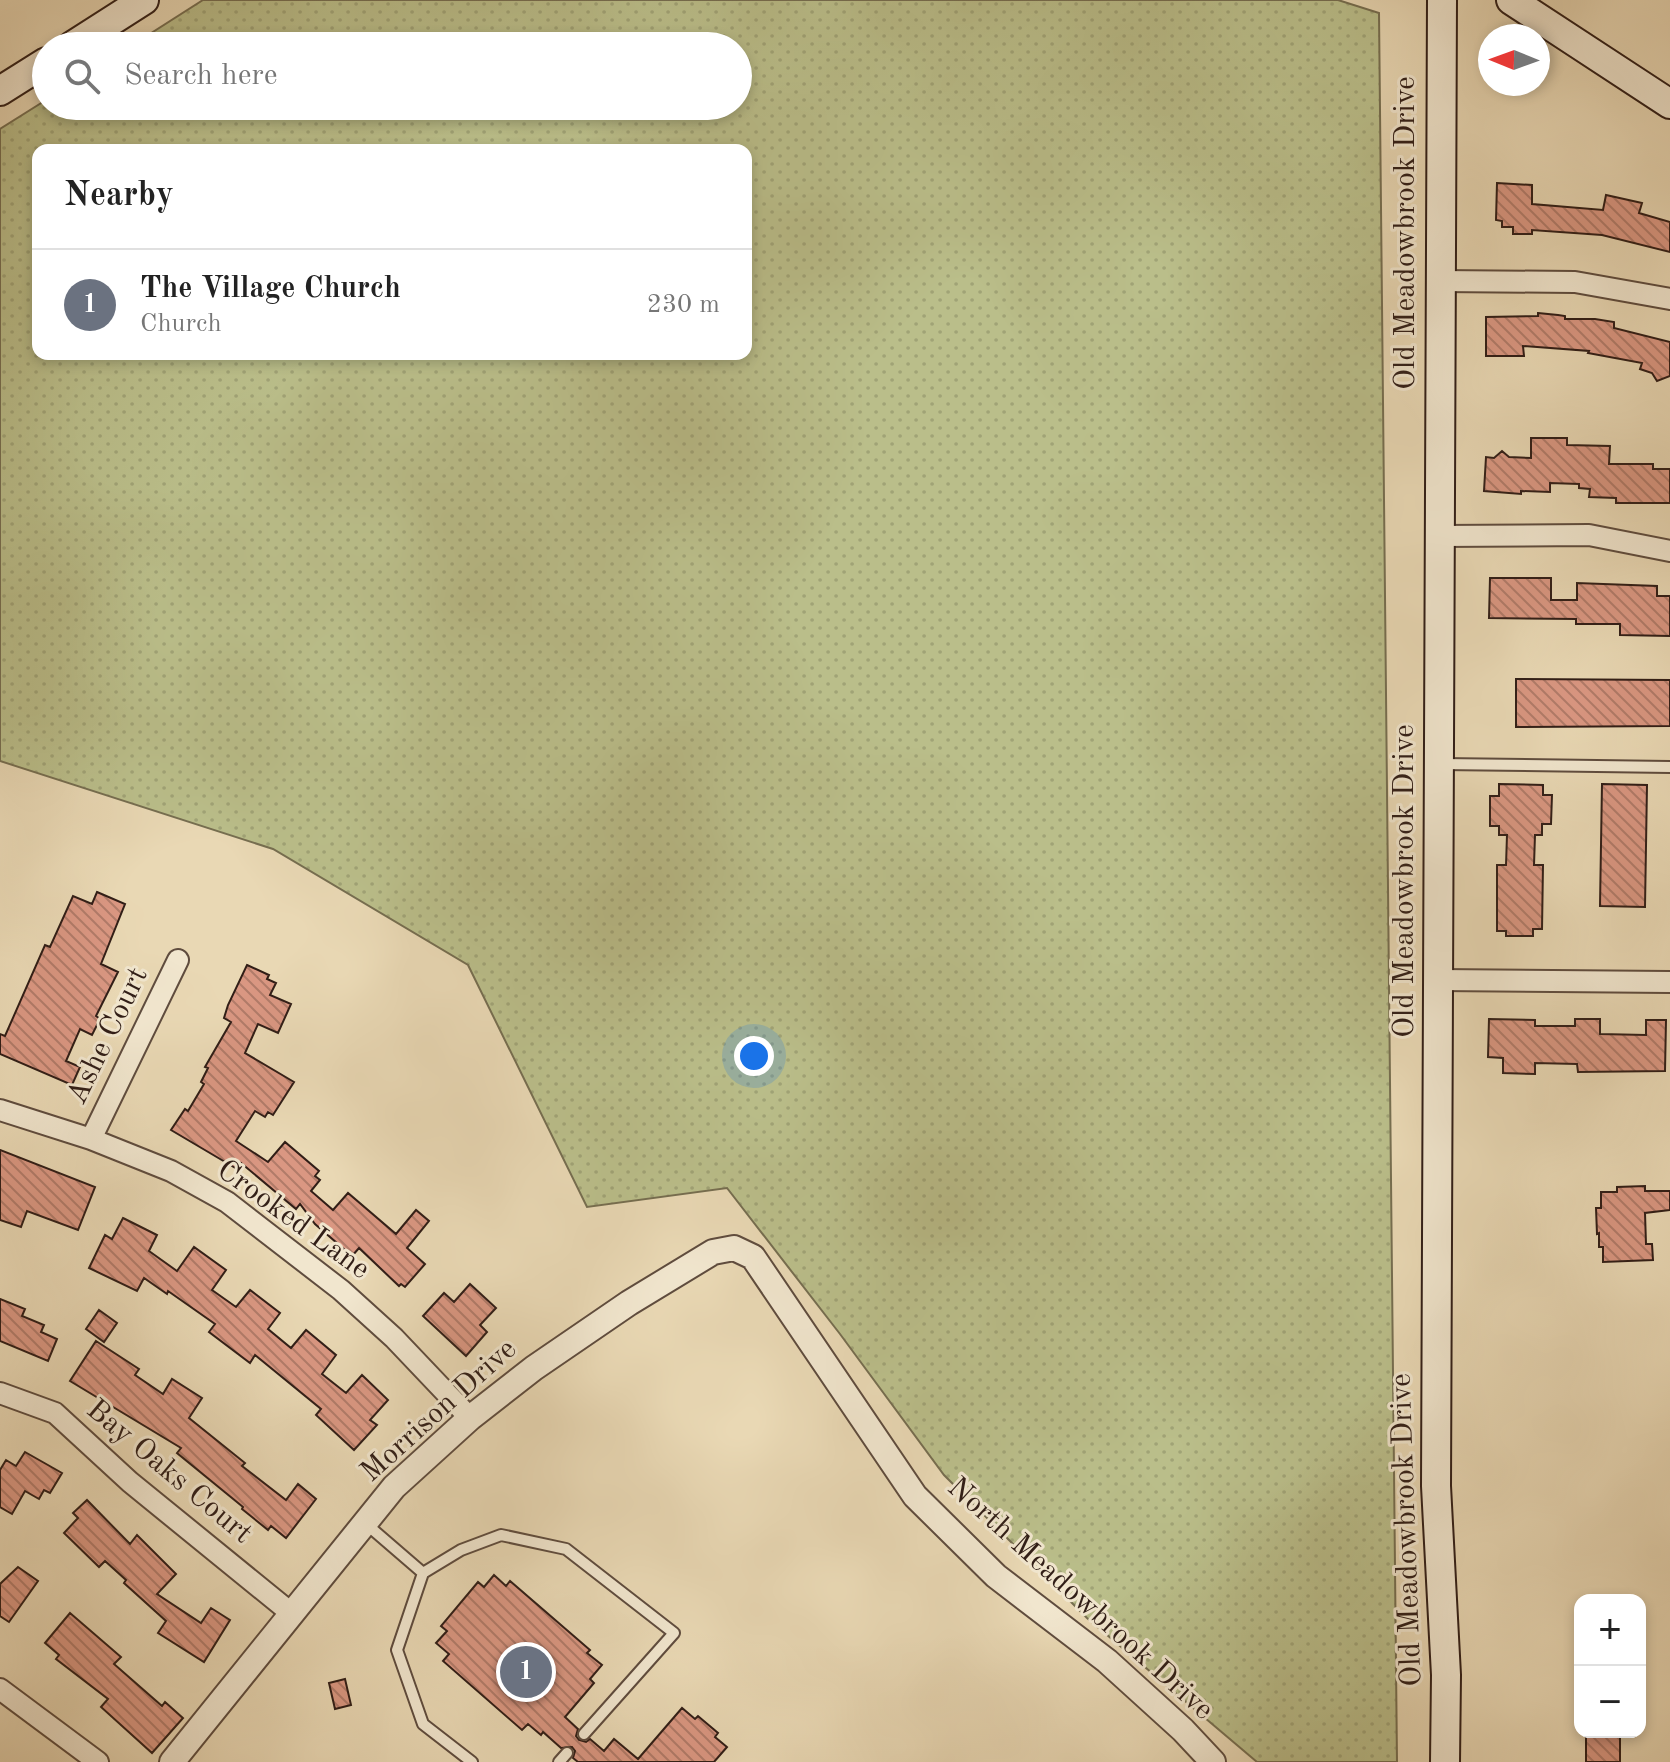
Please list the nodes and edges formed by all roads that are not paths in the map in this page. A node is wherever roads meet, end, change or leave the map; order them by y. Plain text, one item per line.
1 (144, 0) edge
2 (1442, 0) edge
3 (1511, 0) edge
4 (94, 32) edge
5 (32, 71) edge
6 (0, 91) edge
7 (1670, 104) edge
8 (1440, 281) junction
9 (1670, 299) edge
10 (1440, 536) junction
11 (1670, 551) edge
12 (1439, 764) junction
13 (1670, 767) edge
14 (178, 960) dead end
15 (1439, 980) junction
16 (1670, 982) edge
17 (0, 1110) edge
18 (91, 1139) junction
19 (739, 1250) joint
20 (0, 1393) edge
21 (470, 1418) junction
22 (365, 1523) junction
23 (423, 1573) junction
24 (291, 1613) junction
25 (0, 1689) edge
26 (584, 1734) dead end
27 (567, 1753) dead end
28 (470, 1761) edge
29 (98, 1762) edge
30 (172, 1762) edge
31 (559, 1762) edge
32 (1213, 1762) edge
33 (1445, 1762) edge

1 - 4 main road
2 - 8 main road, Old Meadowbrook Drive
3 - 7 main road
5 - 6 main road
8 - 9 street
8 - 10 main road, Old Meadowbrook Drive
10 - 11 street
10 - 12 main road, Old Meadowbrook Drive
12 - 13 lane
12 - 15 main road, Old Meadowbrook Drive
14 - 18 street, Ashe Court
15 - 16 street
15 - 33 main road, Old Meadowbrook Drive
17 - 18 street, Crooked Lane
18 - 21 street, Crooked Lane
19 - 21 street, Morrison Drive
19 - 32 street, North Meadowbrook Drive
20 - 24 street, Bay Oaks Court
21 - 22 street, Morrison Drive
22 - 23 lane
22 - 24 street, Morrison Drive
23 - 26 lane
23 - 28 lane
24 - 30 street, Morrison Drive
25 - 29 street
27 - 31 lane

